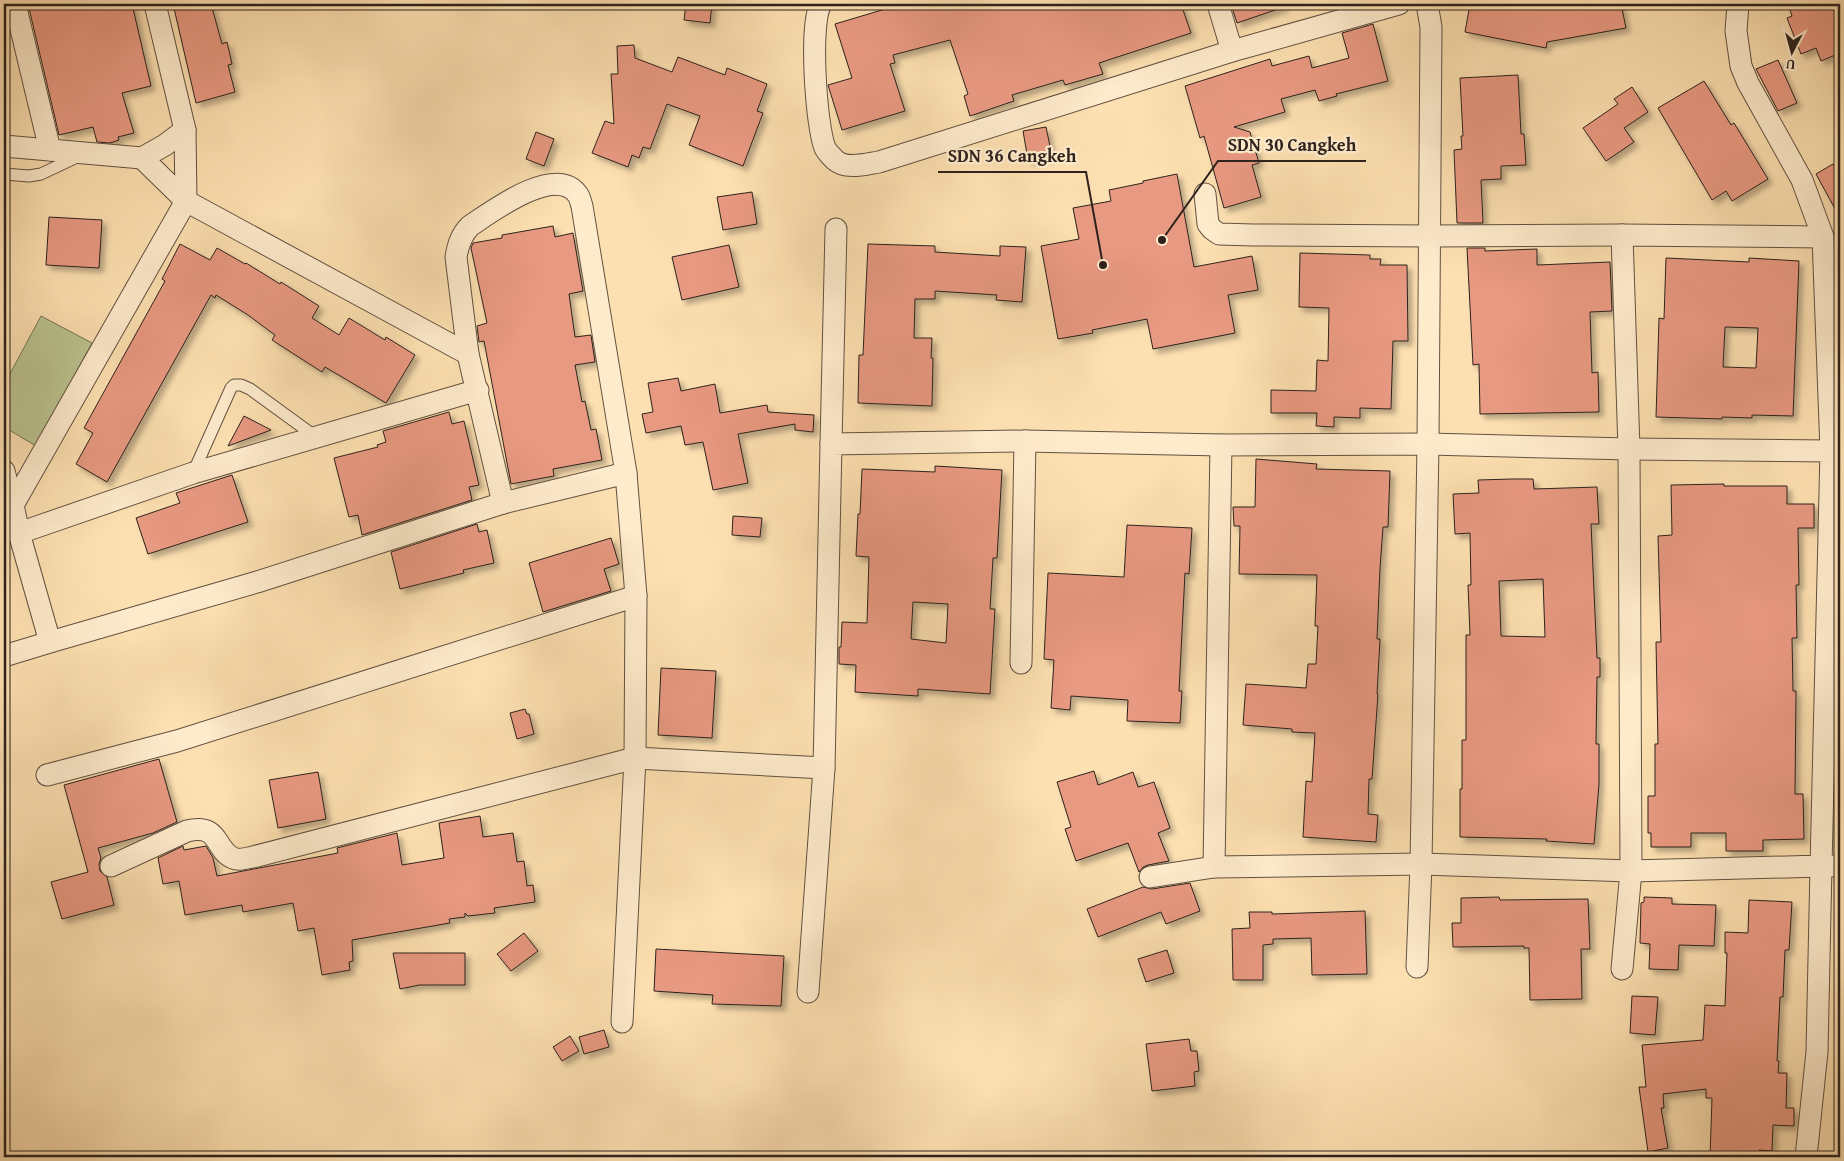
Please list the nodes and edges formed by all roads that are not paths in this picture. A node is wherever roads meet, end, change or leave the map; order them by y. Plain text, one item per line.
1 (15, 4) edge
2 (156, 4) edge
3 (821, 4) edge
4 (1218, 4) edge
5 (1399, 4) edge
6 (1427, 4) edge
7 (1738, 4) edge
8 (1232, 52) junction
9 (185, 130) junction
10 (4, 146) edge
11 (50, 150) junction
12 (83, 154) junction
13 (142, 158) junction
14 (4, 174) edge
15 (1205, 194) dead end
16 (186, 202) junction
17 (836, 229) dead end
18 (1622, 235) junction
19 (1430, 236) junction
20 (1823, 237) junction
21 (468, 354) junction
22 (478, 390) junction
23 (316, 437) junction
24 (1025, 441) junction
25 (831, 444) junction
26 (1428, 444) junction
27 (1221, 445) junction
28 (1629, 449) junction
29 (1836, 451) edge
30 (4, 471) edge
31 (626, 472) junction
32 (193, 473) junction
33 (503, 503) junction
34 (13, 505) junction
35 (19, 533) junction
36 (636, 596) junction
37 (50, 642) junction
38 (4, 656) edge
39 (1021, 663) dead end
40 (635, 758) junction
41 (824, 768) junction
42 (47, 775) dead end
43 (1421, 864) junction
44 (111, 866) dead end
45 (1831, 866) edge
46 (1214, 867) junction
47 (1631, 871) junction
48 (1150, 877) dead end
49 (1417, 967) dead end
50 (1622, 969) dead end
51 (808, 992) dead end
52 (622, 1022) dead end
53 (1806, 1157) edge

1 - 11 street
2 - 9 street
3 - 8 street
4 - 8 street
5 - 8 street
6 - 19 street
7 - 20 street
9 - 13 street
9 - 16 street
10 - 11 street
11 - 12 street
12 - 13 street
12 - 14 lane
13 - 16 street
15 - 19 street
16 - 21 street
16 - 34 street
17 - 25 street
18 - 19 street
18 - 20 street
18 - 28 street
19 - 26 street
20 - 29 street
21 - 22 street
21 - 31 street
22 - 23 street
22 - 33 street
23 - 32 street
23 - 32 lane
24 - 25 street
24 - 27 street
24 - 39 street
25 - 41 street
26 - 27 street
26 - 28 street
26 - 43 street
27 - 46 street
28 - 29 street
28 - 47 street
29 - 45 street
30 - 34 street
31 - 33 street
31 - 36 street
32 - 35 street
33 - 37 street
34 - 35 street
35 - 37 street
36 - 40 street
36 - 42 street
37 - 38 street
40 - 41 street
40 - 44 street
40 - 52 street
41 - 51 street
43 - 46 street
43 - 47 street
43 - 49 street
45 - 47 street
45 - 53 street
46 - 48 street
47 - 50 street

